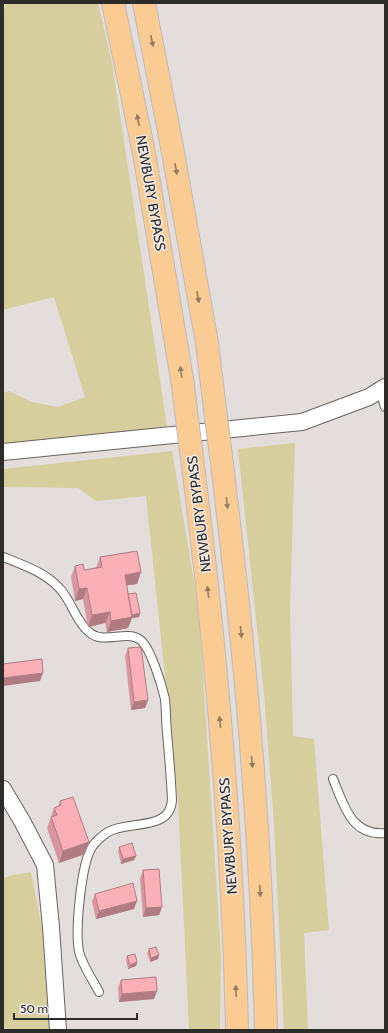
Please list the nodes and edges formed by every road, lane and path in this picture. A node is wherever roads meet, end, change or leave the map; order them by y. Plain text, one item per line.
1 (114, 3) edge
2 (144, 3) edge
3 (383, 389) edge
4 (385, 408) edge
5 (3, 452) edge
6 (3, 557) edge
7 (333, 779) dead end
8 (3, 789) edge
9 (385, 833) edge
10 (99, 992) dead end
11 (58, 1030) edge
12 (237, 1030) edge
13 (266, 1030) edge

12 -> 1 highway, NEWBURY BYPASS, bridge
2 -> 13 highway, NEWBURY BYPASS, bridge
3 - 4 lane
3 - 5 street
6 - 10 lane
7 - 9 lane
8 - 11 street

